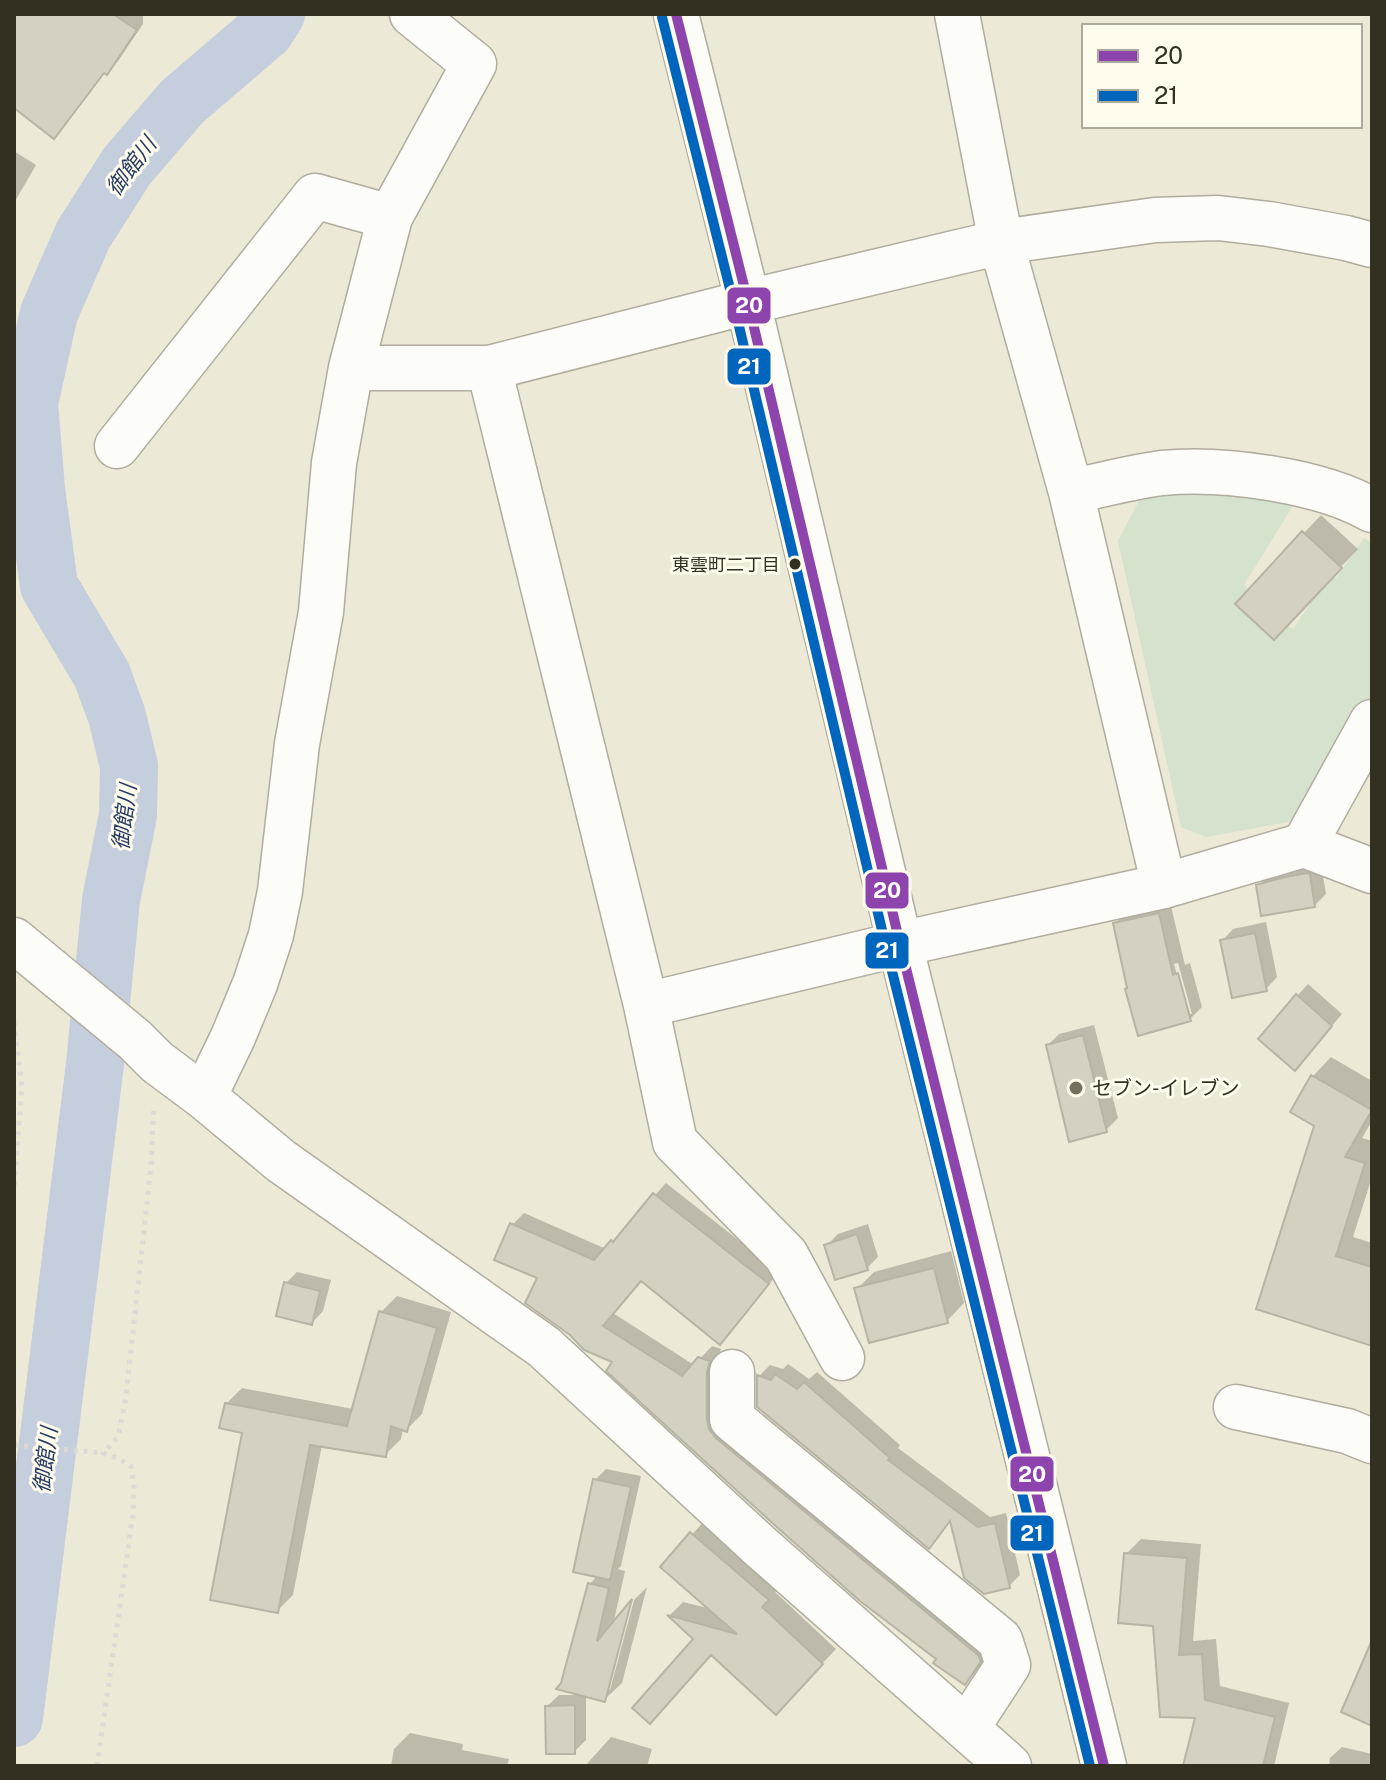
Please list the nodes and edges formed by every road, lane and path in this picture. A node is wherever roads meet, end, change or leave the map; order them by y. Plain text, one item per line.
1 (412, 14) edge
2 (676, 14) edge
3 (957, 14) edge
4 (390, 217) junction
5 (1001, 242) junction
6 (1372, 245) edge
7 (748, 302) junction
8 (351, 368) junction
9 (489, 368) junction
10 (117, 446) dead end
11 (1071, 492) junction
12 (1372, 510) edge
13 (1372, 722) edge
14 (1304, 845) junction
15 (1372, 871) edge
16 (1164, 886) junction
17 (900, 944) junction
18 (19, 945) edge
19 (646, 1005) junction
20 (14, 1022) edge
21 (146, 1051) junction
22 (204, 1097) junction
23 (14, 1190) edge
24 (842, 1358) dead end
25 (732, 1372) dead end
26 (1236, 1407) dead end
27 (1372, 1441) edge
28 (14, 1445) edge
29 (103, 1453) junction
30 (967, 1728) junction
31 (97, 1766) edge
32 (1009, 1766) edge
33 (1104, 1766) edge

1 - 4 street
2 - 7 street
3 - 5 street
4 - 8 street
4 - 10 street
5 - 6 street
5 - 7 street
5 - 11 street
7 - 9 street
7 - 17 street
8 - 9 street
8 - 22 street
9 - 19 street
11 - 12 street
11 - 16 street
13 - 14 street
14 - 15 street
14 - 16 street
16 - 17 street
17 - 19 street
17 - 33 street
18 - 21 street
19 - 24 street
20 - 23 path
21 - 22 street
21 - 29 path
22 - 30 street
25 - 30 street
26 - 27 street
28 - 29 path
29 - 31 path
30 - 32 street

